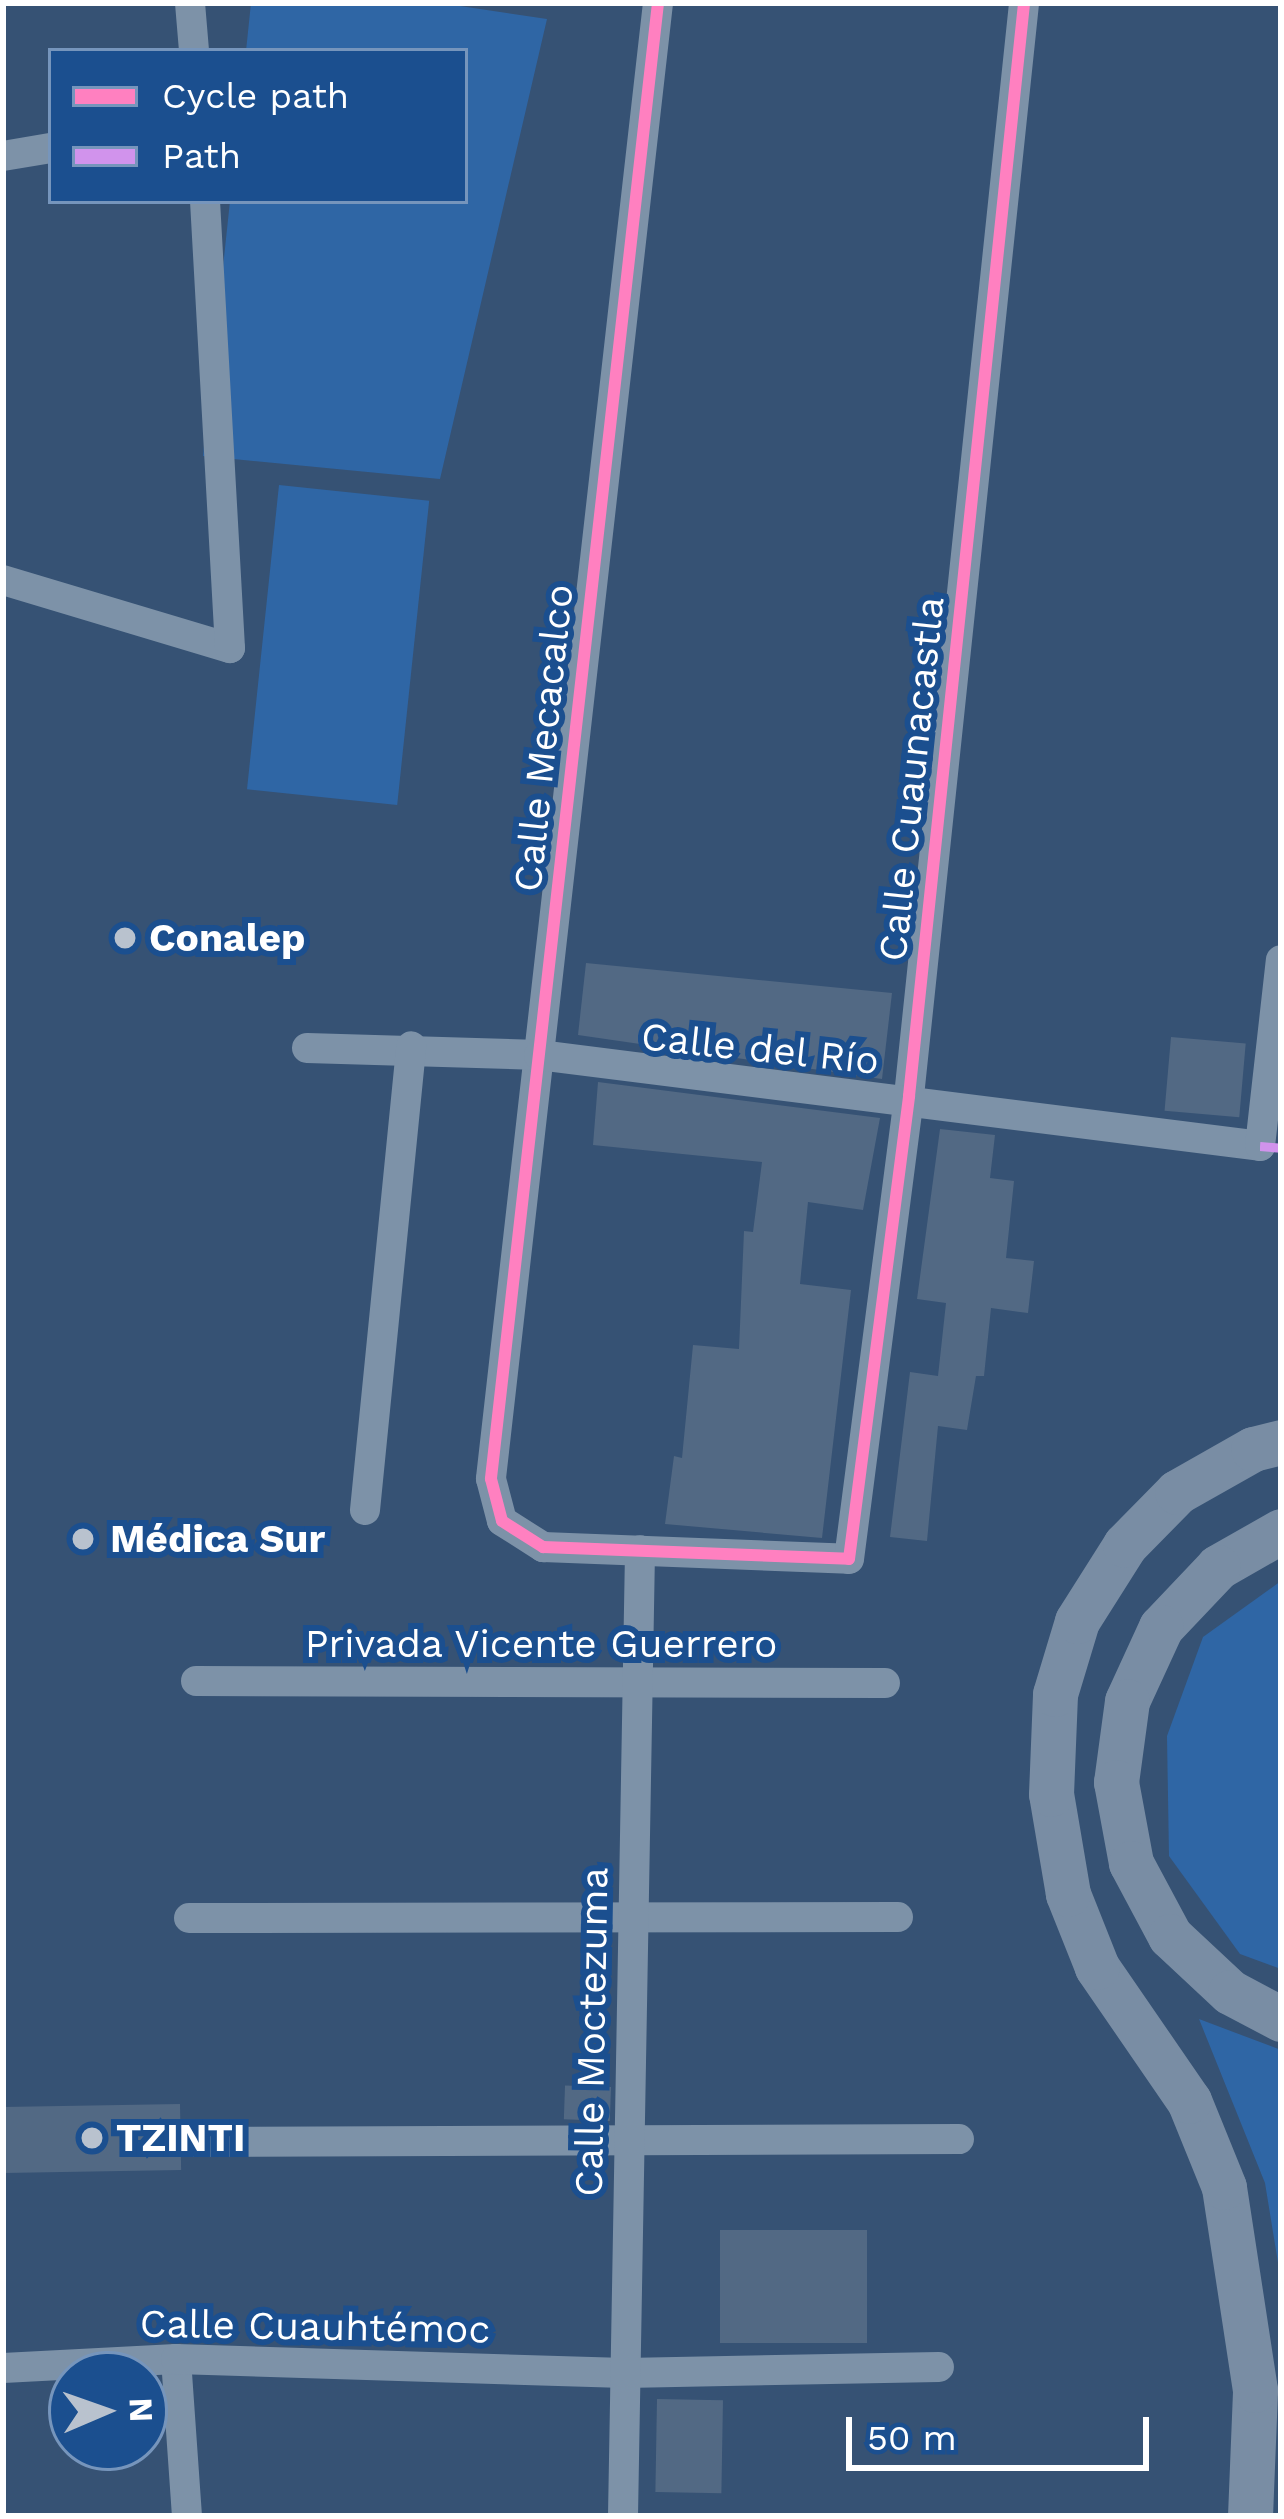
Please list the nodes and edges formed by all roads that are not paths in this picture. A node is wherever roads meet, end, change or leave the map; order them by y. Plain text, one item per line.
1 (190, 3) edge
2 (658, 3) edge
3 (1024, 3) edge
4 (194, 48) edge
5 (48, 148) edge
6 (3, 156) edge
7 (205, 204) edge
8 (3, 580) edge
9 (1281, 960) edge
10 (411, 1046) junction
11 (307, 1048) dead end
12 (539, 1055) junction
13 (909, 1096) junction
14 (1281, 1442) edge
15 (365, 1510) dead end
16 (1281, 1532) edge
17 (640, 1550) junction
18 (196, 1681) dead end
19 (885, 1683) dead end
20 (640, 1685) junction
21 (898, 1917) dead end
22 (189, 1918) dead end
23 (634, 1918) junction
24 (1281, 2019) edge
25 (959, 2139) dead end
26 (195, 2142) dead end
27 (628, 2144) junction
28 (176, 2359) junction
29 (939, 2367) dead end
30 (3, 2368) edge
31 (625, 2372) junction
32 (187, 2516) edge
33 (623, 2516) edge
34 (1250, 2516) edge

1 - 4 street
2 - 12 street, Calle Mecacalco
3 - 13 street, Calle Cuaunacastla
5 - 6 street
7 - 8 street
9 - 13 street, Calle del Río
10 - 11 street, Calle del Río
10 - 12 street, Calle del Río
10 - 15 street
12 - 13 street, Calle del Río
12 - 17 street, Calle Mecacalco
13 - 17 street, Calle Cuaunacastla
14 - 34 main road
16 - 24 main road
17 - 20 street, Calle Moctezuma
18 - 20 street, Privada Vicente Guerrero
19 - 20 street, Privada Vicente Guerrero
20 - 23 street, Calle Moctezuma
21 - 23 street
22 - 23 street
23 - 27 street, Calle Moctezuma
25 - 27 street
26 - 27 street
27 - 31 street, Calle Moctezuma
28 - 30 street, Calle Cuauhtémoc
28 - 31 street, Calle Cuauhtémoc
28 - 32 street
29 - 31 street, Calle Cuauhtémoc
31 - 33 street, Calle Moctezuma

